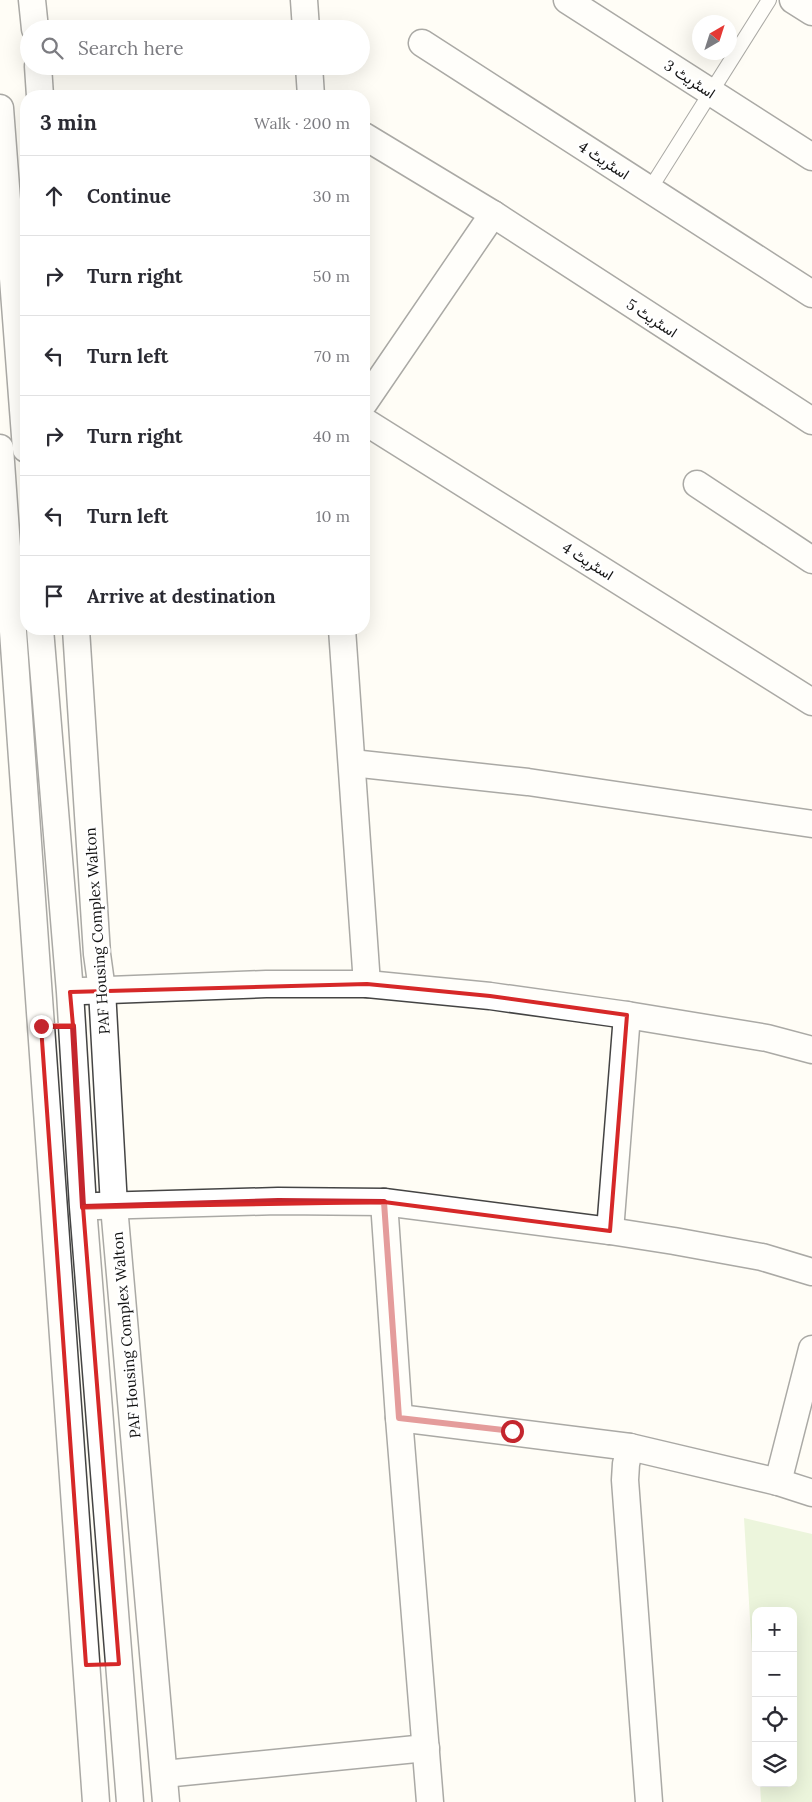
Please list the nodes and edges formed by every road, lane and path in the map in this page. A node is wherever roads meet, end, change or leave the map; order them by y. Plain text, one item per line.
1 (32, 0) edge
2 (304, 0) edge
3 (567, 0) edge
4 (770, 0) edge
5 (793, 0) edge
6 (812, 12) edge
7 (34, 20) edge
8 (305, 20) edge
9 (422, 43) dead end
10 (39, 75) edge
11 (310, 75) edge
12 (40, 90) edge
13 (311, 90) edge
14 (711, 92) junction
15 (0, 108) edge
16 (370, 140) edge
17 (812, 157) edge
18 (650, 189) junction
19 (493, 214) junction
20 (812, 294) edge
21 (20, 371) edge
22 (370, 394) edge
23 (812, 421) edge
24 (370, 425) edge
25 (0, 448) edge
26 (697, 484) dead end
27 (809, 552) edge
28 (40, 635) edge
29 (76, 635) edge
30 (342, 635) edge
31 (812, 702) edge
32 (352, 763) junction
33 (812, 824) edge
34 (367, 984) junction
35 (102, 990) junction
36 (70, 992) junction
37 (627, 1015) junction
38 (41, 1026) junction
39 (73, 1026) junction
40 (812, 1050) edge
41 (384, 1202) junction
42 (114, 1206) junction
43 (83, 1207) junction
44 (610, 1231) junction
45 (812, 1272) edge
46 (812, 1349) edge
47 (399, 1418) junction
48 (630, 1447) junction
49 (778, 1482) junction
50 (812, 1493) edge
51 (119, 1664) junction
52 (86, 1665) junction
53 (426, 1748) junction
54 (164, 1774) junction
55 (96, 1802) edge
56 (130, 1802) edge
57 (166, 1802) edge
58 (430, 1802) edge
59 (649, 1802) edge

1 - 7 street
2 - 8 street
3 - 14 street, اسٹریٹ 3
4 - 14 lane
5 - 6 street
9 - 18 street, اسٹریٹ 4
10 - 12 street
11 - 13 street
14 - 17 street, اسٹریٹ 3
14 - 18 lane
15 - 21 street
16 - 19 street, اسٹریٹ 5
18 - 20 street, اسٹریٹ 4
19 - 22 street
19 - 23 street, اسٹریٹ 5
24 - 31 street, اسٹریٹ 4
25 - 38 street
26 - 27 street
28 - 36 street, PAF Housing Complex Walton
29 - 35 street, PAF Housing Complex Walton
30 - 32 street
32 - 33 street
32 - 34 street
34 - 35 street
34 - 37 street
35 - 36 street
35 - 42 street, PAF Housing Complex Walton
36 - 39 street, PAF Housing Complex Walton
37 - 40 street
37 - 44 street
38 - 39 street
38 - 52 street
39 - 43 street, PAF Housing Complex Walton
41 - 42 street
41 - 44 street
41 - 47 street
42 - 43 street
42 - 54 street, PAF Housing Complex Walton
43 - 51 street, PAF Housing Complex Walton
44 - 45 street
46 - 49 street
47 - 48 street
47 - 53 street
48 - 49 street
48 - 59 street
49 - 50 street
51 - 52 street
51 - 56 street, PAF Housing Complex Walton
52 - 55 street
53 - 54 street
53 - 58 street
54 - 57 street, PAF Housing Complex Walton

